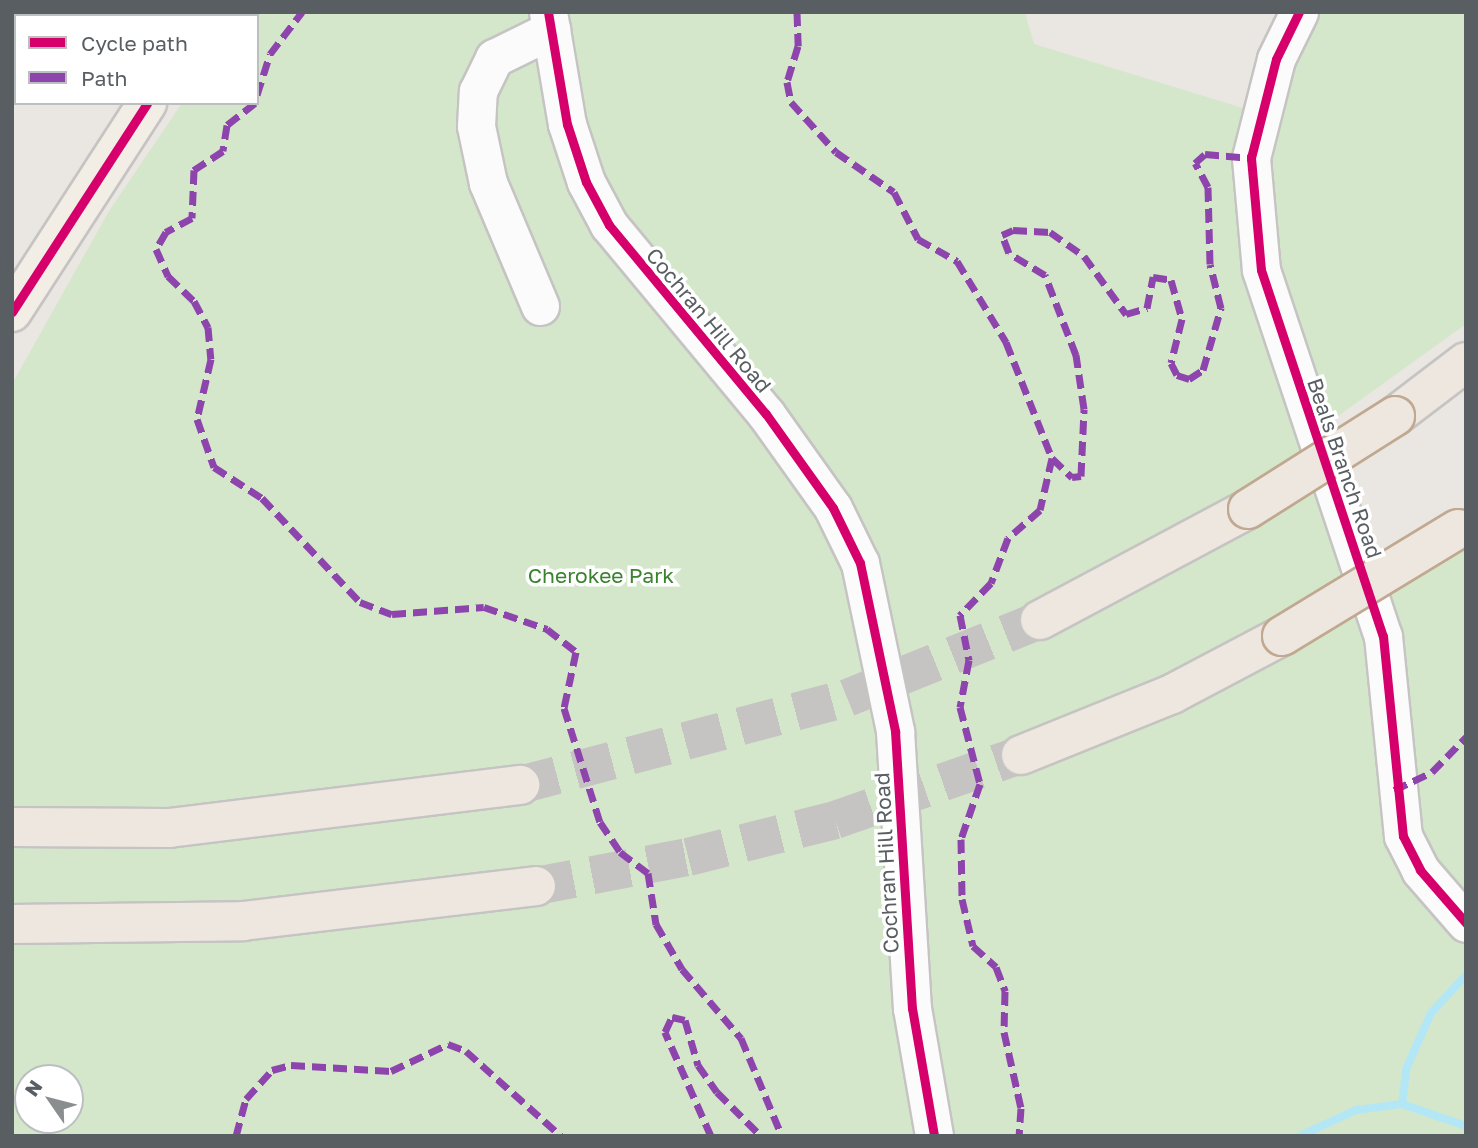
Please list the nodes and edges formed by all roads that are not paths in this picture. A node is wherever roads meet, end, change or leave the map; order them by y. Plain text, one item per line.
1 (1299, 12) edge
2 (550, 21) edge
3 (146, 105) edge
4 (540, 306) dead end
5 (12, 312) edge
6 (1466, 362) edge
7 (1462, 527) edge
8 (1040, 620) tunnel mouth
9 (1021, 755) tunnel mouth
10 (520, 785) tunnel mouth
11 (12, 827) edge
12 (536, 886) tunnel mouth
13 (1466, 923) edge
14 (12, 925) edge
15 (934, 1136) edge

1 - 13 street, Beals Branch Road
2 - 4 street
2 - 15 street, Cochran Hill Road
3 - 5 main road
6 - 8 highway, bridge
7 - 9 highway, bridge
10 - 11 highway
12 - 14 highway

